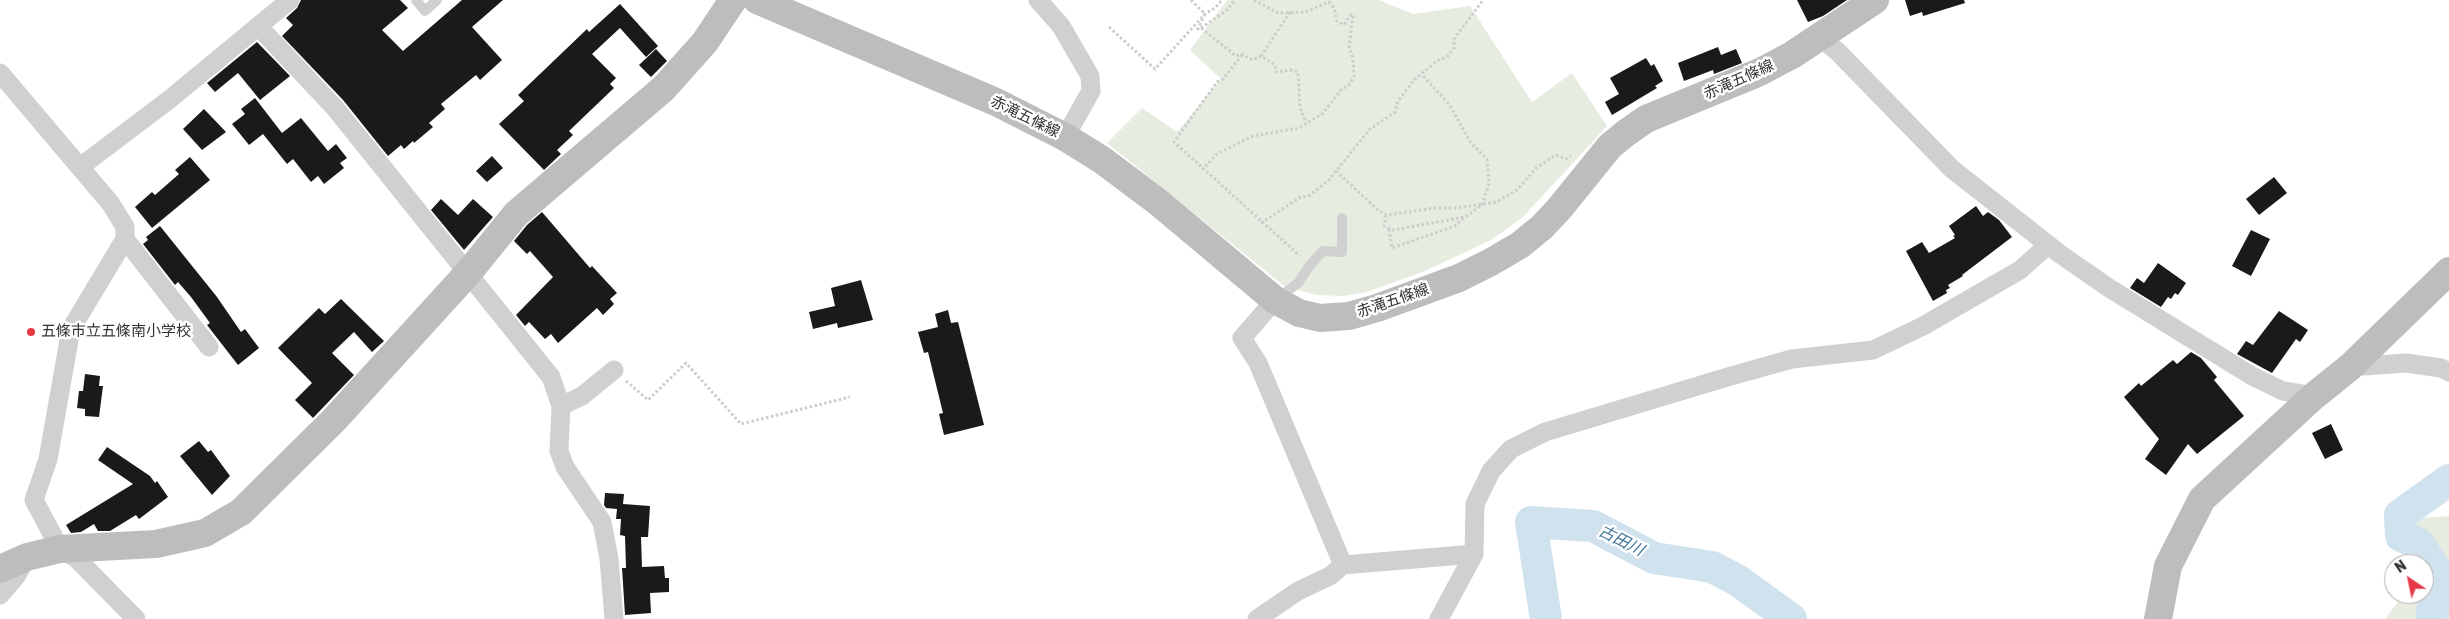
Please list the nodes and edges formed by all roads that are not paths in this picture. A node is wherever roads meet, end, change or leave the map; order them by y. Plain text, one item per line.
1 (290, 0) edge
2 (416, 0) edge
3 (437, 0) edge
4 (733, 0) edge
5 (757, 0) edge
6 (1038, 0) edge
7 (1875, 0) edge
8 (258, 26) junction
9 (1819, 37) junction
10 (0, 74) edge
11 (1065, 137) junction
12 (80, 167) junction
13 (1342, 218) dead end
14 (125, 239) junction
15 (2048, 245) junction
16 (2449, 271) edge
17 (468, 272) junction
18 (1276, 300) junction
19 (209, 347) dead end
20 (2350, 367) junction
21 (614, 370) road end
22 (2449, 372) edge
23 (2314, 396) junction
24 (562, 406) junction
25 (60, 549) junction
26 (1474, 554) junction
27 (27, 557) junction
28 (1343, 565) junction
29 (0, 569) edge
30 (0, 595) edge
31 (136, 619) edge
32 (614, 619) edge
33 (1257, 619) edge
34 (1439, 619) edge
35 (2158, 619) edge

1 - 8 street
2 - 3 lane
4 - 17 street
5 - 11 street, 赤滝五條線
6 - 11 street
7 - 9 street, 赤滝五條線
8 - 12 street
8 - 17 street
9 - 15 street
9 - 18 street, 赤滝五條線
10 - 12 street
11 - 18 street, 赤滝五條線
12 - 14 street
13 - 18 lane
14 - 19 street
14 - 25 street
15 - 23 street
15 - 26 street
16 - 20 street
17 - 24 street
17 - 25 street
18 - 28 street
20 - 22 street
20 - 23 street
21 - 24 street
23 - 35 street
24 - 32 street
25 - 27 street
25 - 31 street
26 - 28 street
26 - 34 street
27 - 29 street
27 - 30 street
28 - 33 street

